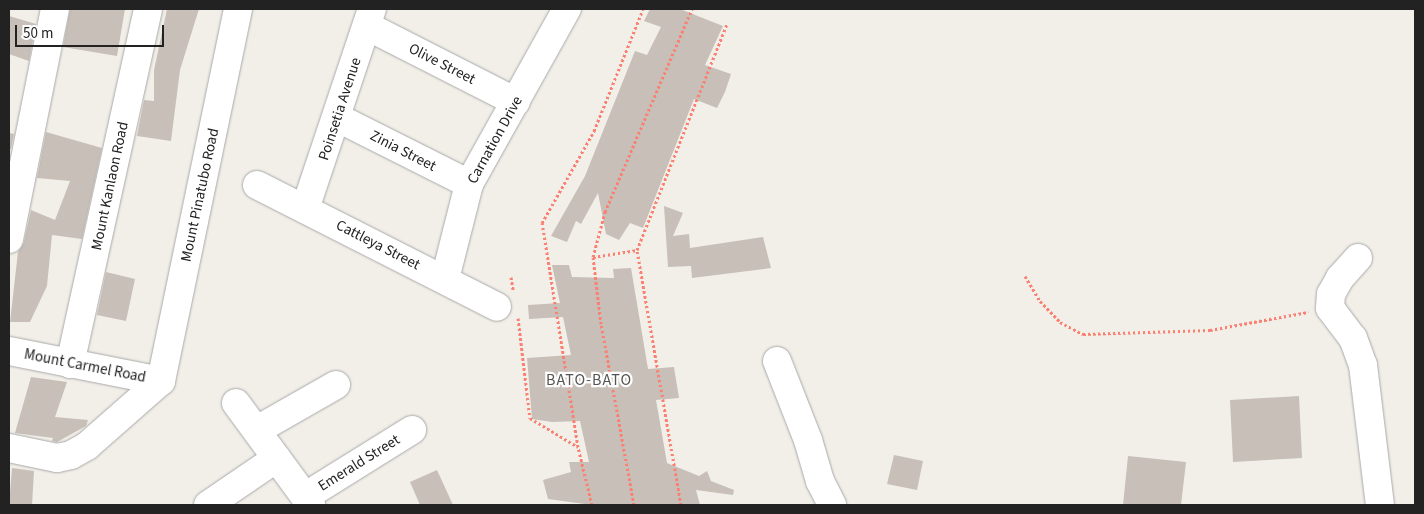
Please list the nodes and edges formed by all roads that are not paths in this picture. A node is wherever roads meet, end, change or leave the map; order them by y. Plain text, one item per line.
1 (55, 9) edge
2 (148, 9) edge
3 (238, 9) edge
4 (556, 12) edge
5 (369, 18) edge
6 (516, 102) junction
7 (338, 118) junction
8 (469, 184) junction
9 (258, 185) dead end
10 (306, 209) junction
11 (9, 239) edge
12 (1358, 258) dead end
13 (445, 279) junction
14 (509, 305) road end
15 (9, 352) edge
16 (777, 361) dead end
17 (70, 364) junction
18 (161, 381) junction
19 (336, 386) dead end
20 (236, 403) dead end
21 (257, 430) junction
22 (412, 430) dead end
23 (9, 448) edge
24 (277, 458) junction
25 (308, 501) edge
26 (208, 505) edge
27 (832, 505) edge
28 (1380, 505) edge

1 - 11 street
2 - 17 street, Mount Kanlaon Road
3 - 18 street, Mount Pinatubo Road
4 - 6 street, Carnation Drive
5 - 6 street, Olive Street
5 - 7 street, Poinsetia Avenue
6 - 8 street, Carnation Drive
7 - 8 street, Zinia Street
7 - 10 street, Poinsetia Avenue
8 - 13 street, Carnation Drive
9 - 10 street, Cattleya Street
10 - 13 street, Cattleya Street
12 - 28 street
13 - 14 street, Cattleya Street
15 - 17 street, Mount Carmel Road
16 - 27 street
17 - 18 street, Mount Carmel Road
18 - 23 street
19 - 21 street
20 - 21 street
21 - 24 street
22 - 25 street, Emerald Street
24 - 25 street
24 - 26 street

